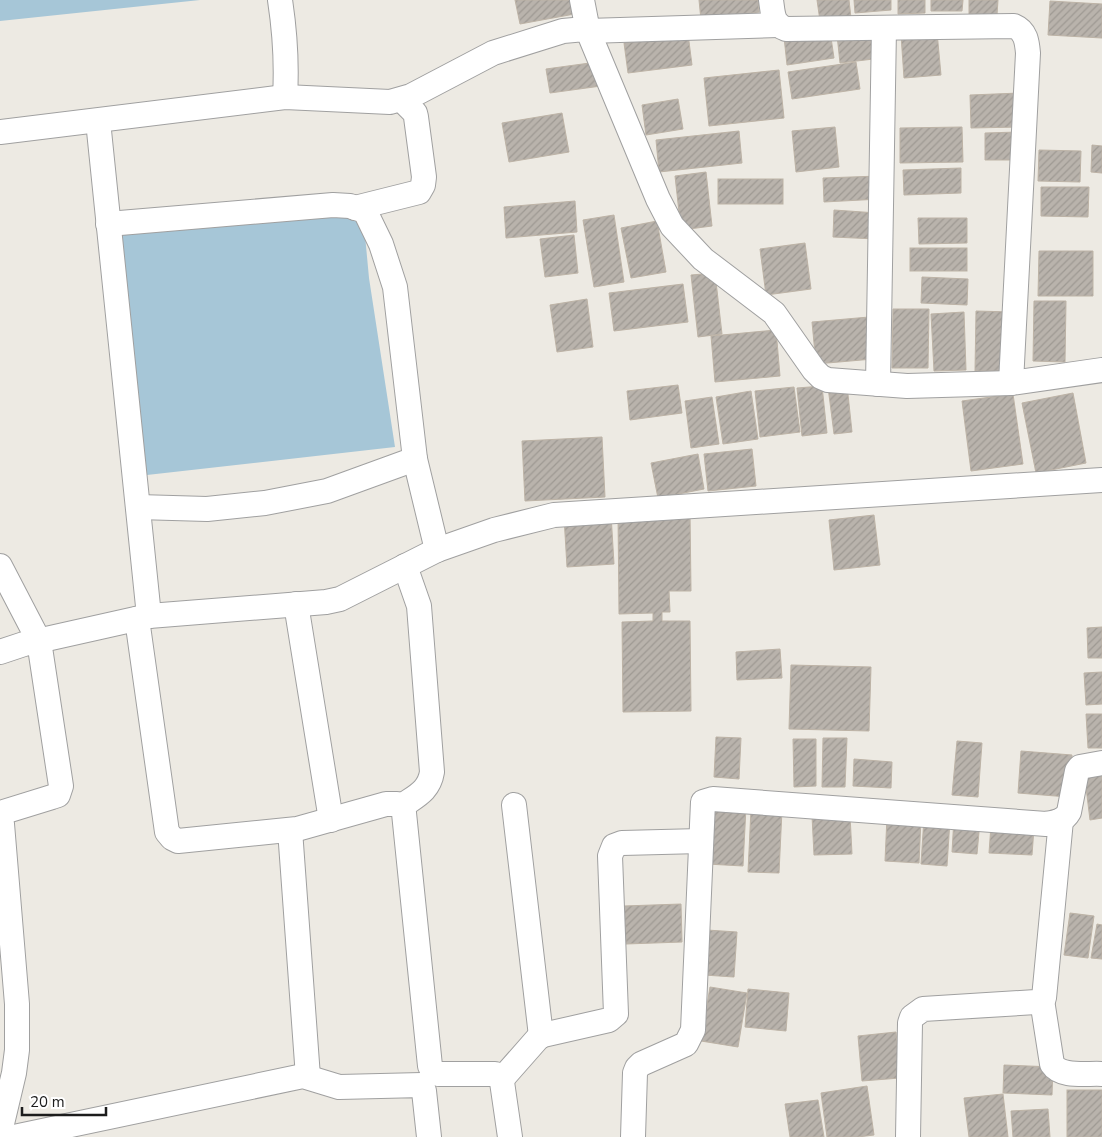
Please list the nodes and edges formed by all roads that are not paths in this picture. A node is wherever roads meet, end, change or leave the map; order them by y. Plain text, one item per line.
1 (280, 0) edge
2 (582, 0) edge
3 (771, 0) edge
4 (778, 25) junction
5 (884, 28) junction
6 (588, 30) junction
7 (285, 97) junction
8 (402, 100) junction
9 (98, 121) junction
10 (0, 132) edge
11 (355, 208) junction
12 (108, 224) junction
13 (1102, 370) edge
14 (1011, 383) junction
15 (878, 384) junction
16 (415, 459) junction
17 (1102, 480) edge
18 (138, 507) junction
19 (437, 550) junction
20 (0, 566) edge
21 (405, 566) junction
22 (296, 604) junction
23 (143, 617) junction
24 (39, 641) junction
25 (0, 652) edge
26 (1102, 763) edge
27 (514, 805) dead end
28 (402, 806) junction
29 (0, 813) edge
30 (0, 818) edge
31 (331, 820) junction
32 (1061, 820) junction
33 (290, 830) junction
34 (701, 841) junction
35 (1042, 1000) junction
36 (541, 1036) junction
37 (1102, 1074) edge
38 (308, 1077) junction
39 (501, 1080) junction
40 (0, 1133) edge
41 (3, 1137) edge
42 (14, 1137) edge
43 (428, 1137) edge
44 (510, 1137) edge
45 (633, 1137) edge
46 (908, 1137) edge

1 - 7 street
2 - 6 street
3 - 4 street
4 - 5 street
4 - 6 street
5 - 14 street
5 - 15 street
6 - 8 street
6 - 15 street
7 - 8 street
7 - 9 street
8 - 11 street
9 - 10 street
9 - 12 street
11 - 12 street
11 - 16 street
12 - 18 street
13 - 14 street
14 - 15 street
16 - 18 street
16 - 19 street
17 - 19 street
18 - 23 street
19 - 21 street
20 - 24 street
21 - 22 street
21 - 28 street
22 - 23 street
22 - 31 street
23 - 24 street
23 - 33 street
24 - 25 street
24 - 29 street
26 - 32 street
27 - 36 street
28 - 31 street
28 - 39 street
30 - 40 street
31 - 33 street
32 - 34 street
32 - 35 street
33 - 38 street
34 - 36 street
34 - 45 street
35 - 37 street
35 - 46 street
36 - 39 street
38 - 42 street
38 - 43 street
39 - 44 street
40 - 41 street

